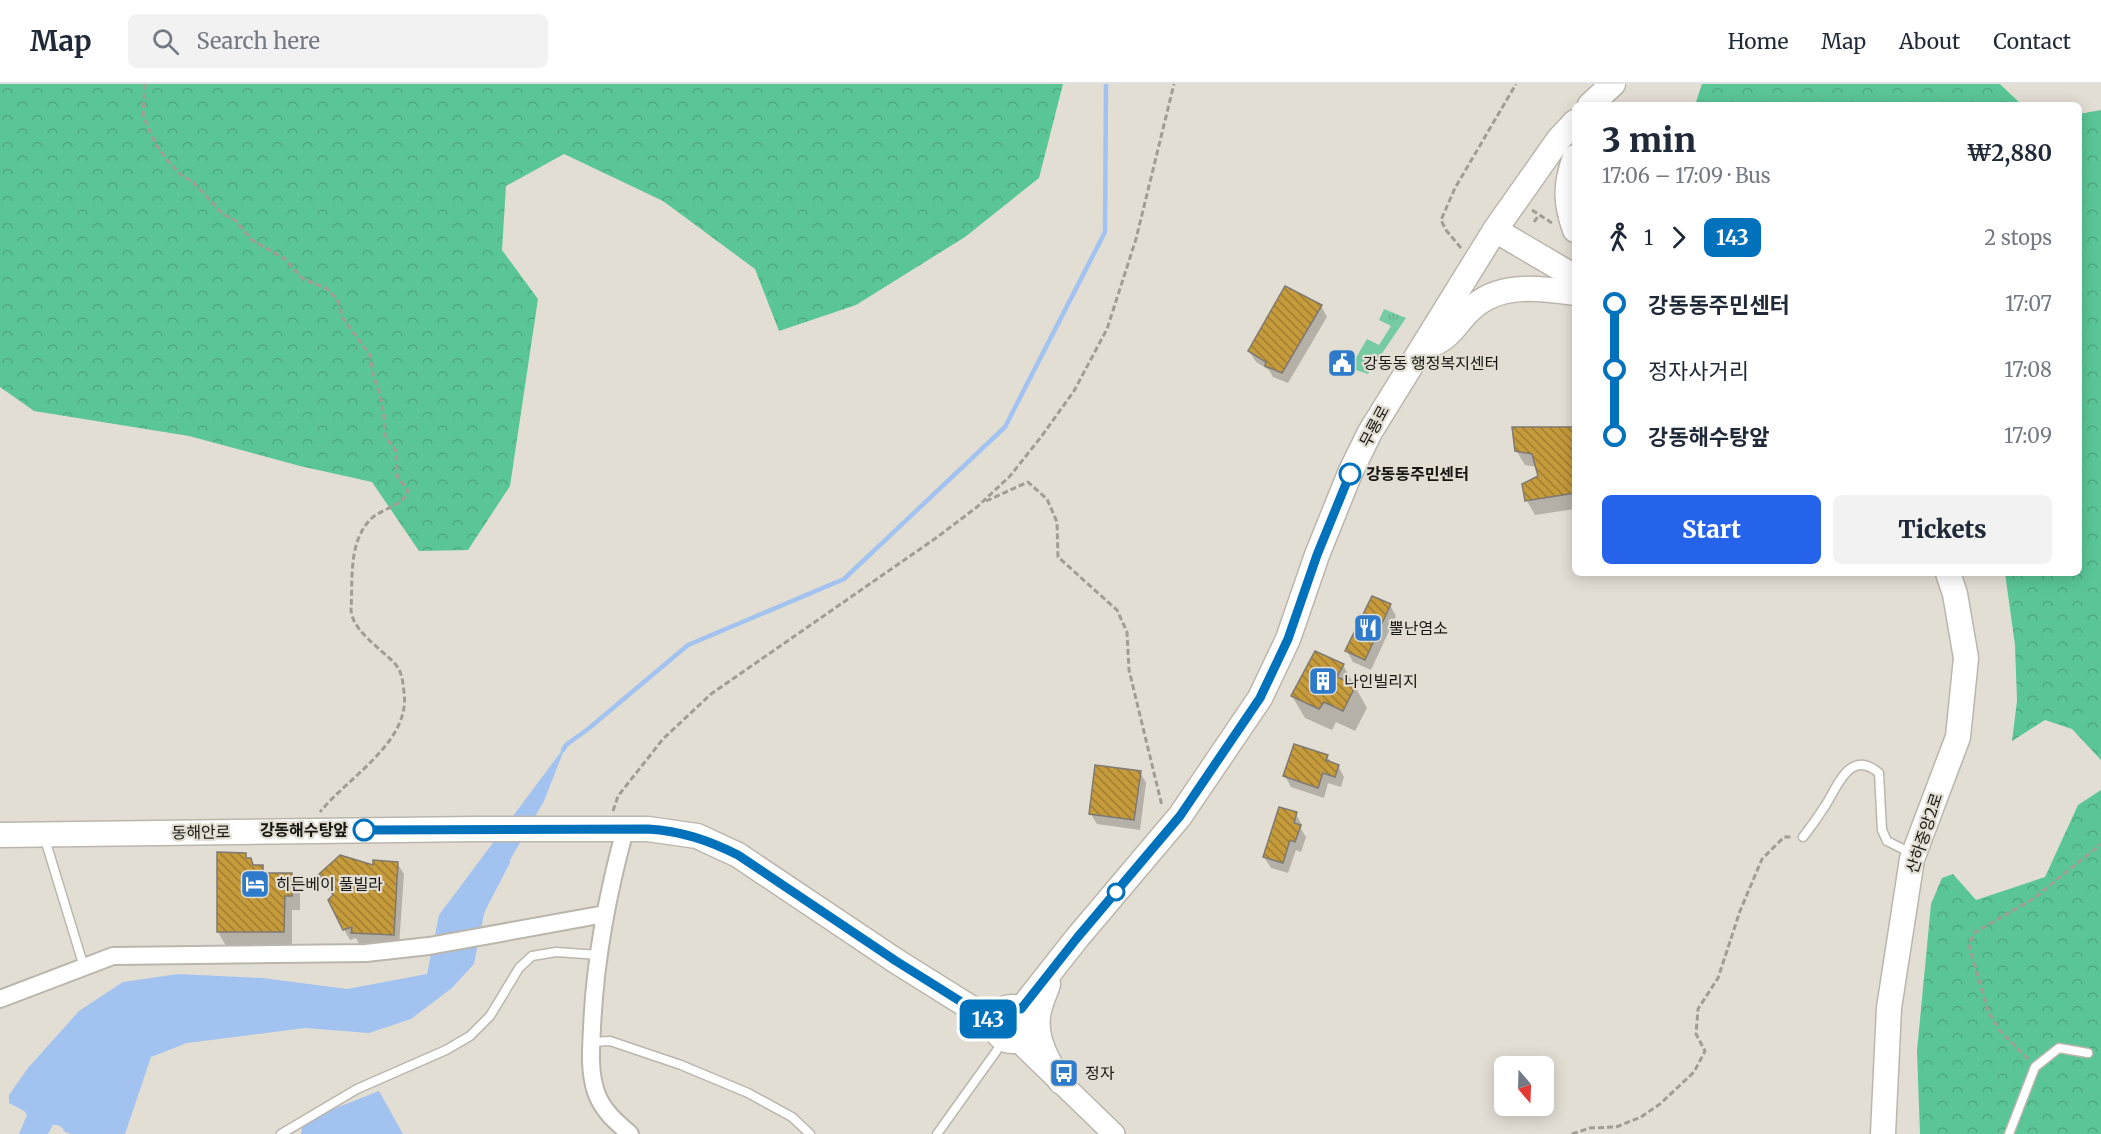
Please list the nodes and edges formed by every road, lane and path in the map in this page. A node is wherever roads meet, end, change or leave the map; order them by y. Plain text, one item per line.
1 (145, 84) edge
2 (1174, 84) edge
3 (1516, 84) edge
4 (1612, 84) edge
5 (1625, 84) edge
6 (1593, 102) edge
7 (1617, 102) edge
8 (1572, 125) edge
9 (1572, 166) edge
10 (1530, 209) dead end
11 (1539, 215) junction
12 (1534, 222) dead end
13 (1565, 228) edge
14 (1495, 230) junction
15 (1473, 263) junction
16 (1572, 275) edge
17 (1572, 293) edge
18 (1418, 353) junction
19 (983, 502) junction
20 (1949, 576) edge
21 (306, 830) junction
22 (616, 830) junction
23 (1168, 831) junction
24 (44, 835) junction
25 (0, 836) edge
26 (1803, 837) joint
27 (2101, 844) edge
28 (1914, 855) junction
29 (604, 914) junction
30 (599, 954) junction
31 (84, 967) junction
32 (1052, 972) junction
33 (0, 999) edge
34 (1006, 1034) junction
35 (592, 1042) junction
36 (2088, 1053) dead end
37 (2035, 1067) junction
38 (1061, 1082) junction
39 (280, 1134) edge
40 (630, 1134) edge
41 (810, 1134) edge
42 (937, 1134) edge
43 (1114, 1134) edge
44 (1572, 1134) edge
45 (1883, 1134) edge
46 (2010, 1134) edge

1 - 21 path
2 - 19 path
3 - 15 path
4 - 6 main road
5 - 7 main road
8 - 14 main road, 무룡로
9 - 13 main road
10 - 11 path
11 - 12 path
11 - 13 path
14 - 15 main road, 무룡로
14 - 16 main road
15 - 18 main road, 무룡로
17 - 18 main road
18 - 23 main road, 무룡로
19 - 22 path
19 - 23 path
20 - 28 main road, 산하중앙2로
21 - 22 main road, 동해안로
21 - 24 main road, 동해안로
22 - 29 street
22 - 34 main road
23 - 32 main road, 무룡로
24 - 25 main road, 동해안로
24 - 31 lane
26 - 28 lane
26 - 44 path
27 - 37 path
28 - 45 main road, 산하중앙2로
29 - 30 street
29 - 31 street
30 - 35 street
30 - 39 lane
31 - 33 street
32 - 34 main road, 무룡로
32 - 38 main road
34 - 38 street
34 - 42 lane
35 - 40 street
35 - 41 lane
36 - 37 lane
37 - 46 lane
38 - 43 street

